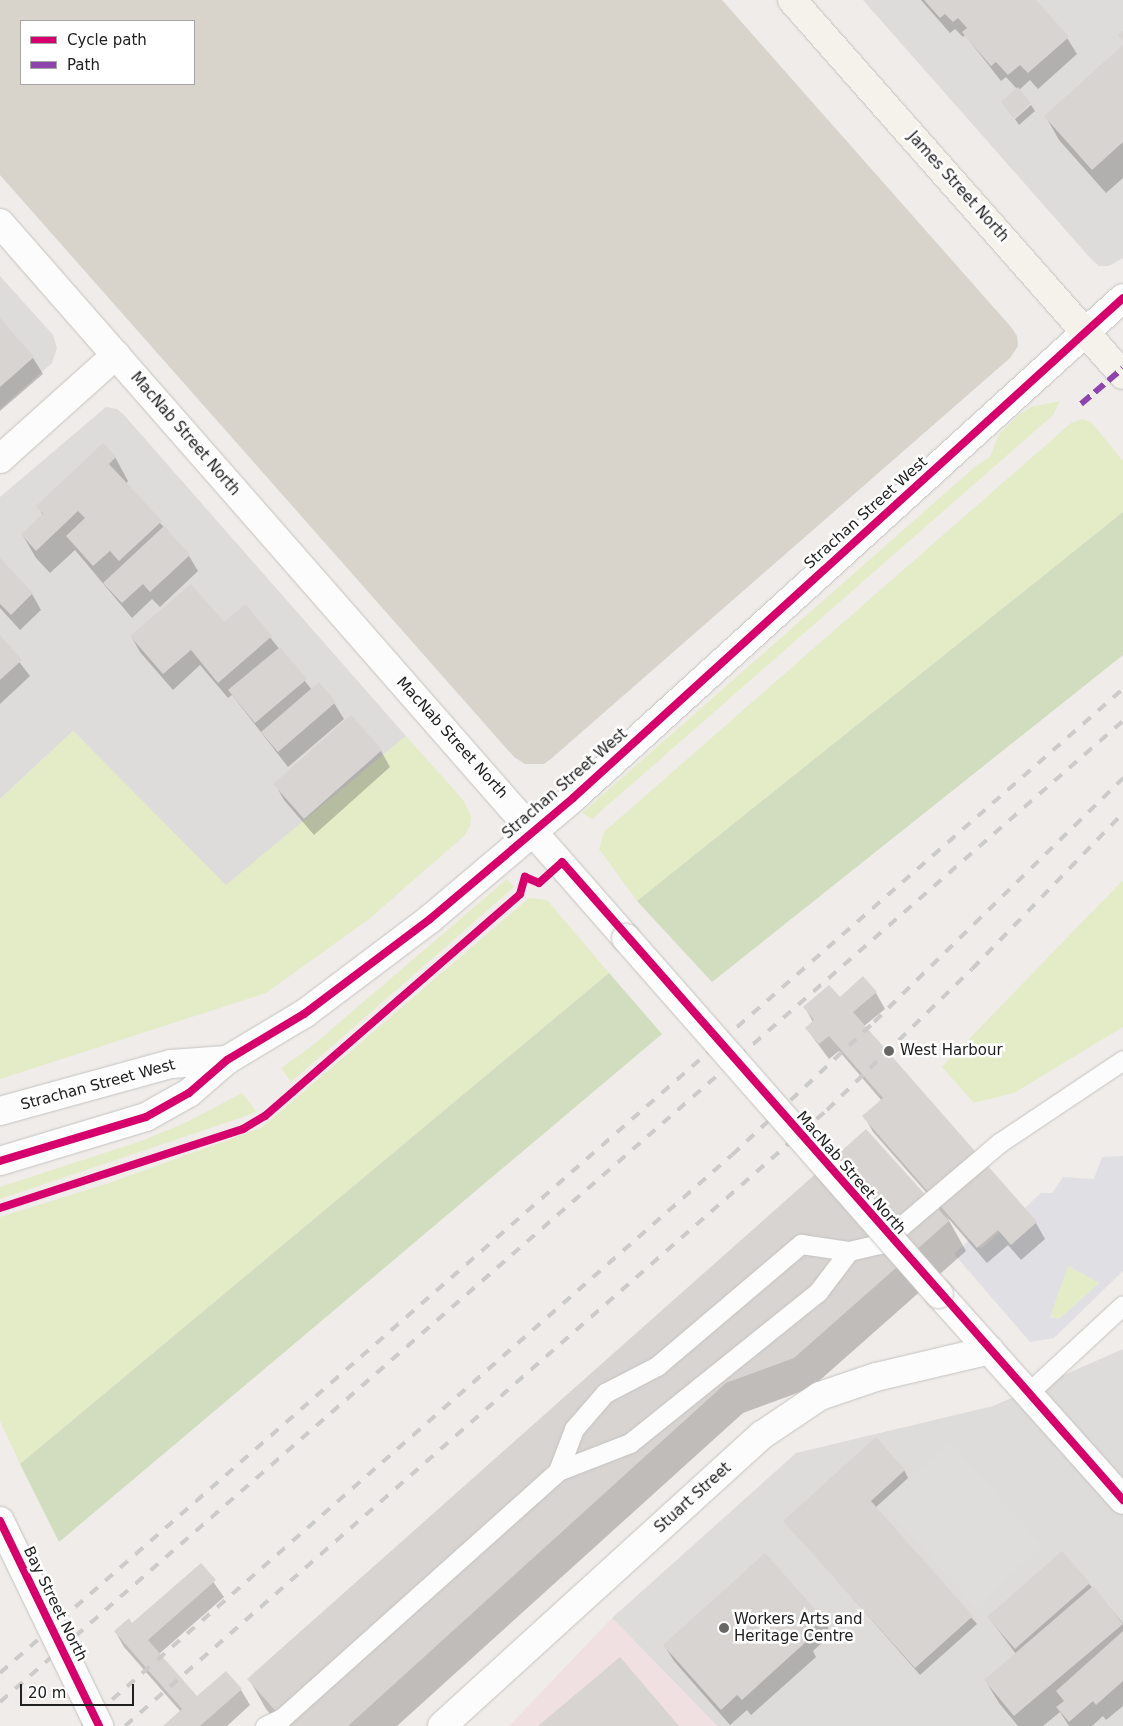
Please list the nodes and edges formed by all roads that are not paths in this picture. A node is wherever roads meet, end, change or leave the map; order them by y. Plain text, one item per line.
1 (792, 0) edge
2 (0, 222) edge
3 (1123, 298) edge
4 (1086, 332) junction
5 (116, 355) junction
6 (1123, 375) edge
7 (0, 459) edge
8 (534, 830) junction
9 (227, 1060) junction
10 (1123, 1060) edge
11 (0, 1111) edge
12 (0, 1161) edge
13 (849, 1251) junction
14 (1123, 1304) edge
15 (990, 1350) junction
16 (1028, 1393) junction
17 (558, 1471) junction
18 (1123, 1500) edge
19 (0, 1521) edge
20 (99, 1726) edge
21 (265, 1726) edge
22 (442, 1726) edge

1 - 4 main road, James Street North
2 - 5 street, MacNab Street North
3 - 4 street, Strachan Street West
4 - 6 main road, James Street North
4 - 8 street, Strachan Street West
5 - 7 street
5 - 8 street, MacNab Street North
8 - 9 street, Strachan Street West
8 - 15 street, MacNab Street North, bridge
9 - 11 street, Strachan Street West
9 - 12 street, Strachan Street West
10 - 13 lane
13 - 17 lane
13 - 17 lane
14 - 16 lane
15 - 16 street, MacNab Street North
15 - 22 street, Stuart Street
16 - 18 street, MacNab Street North
17 - 21 lane
19 - 20 street, Bay Street North, bridge

